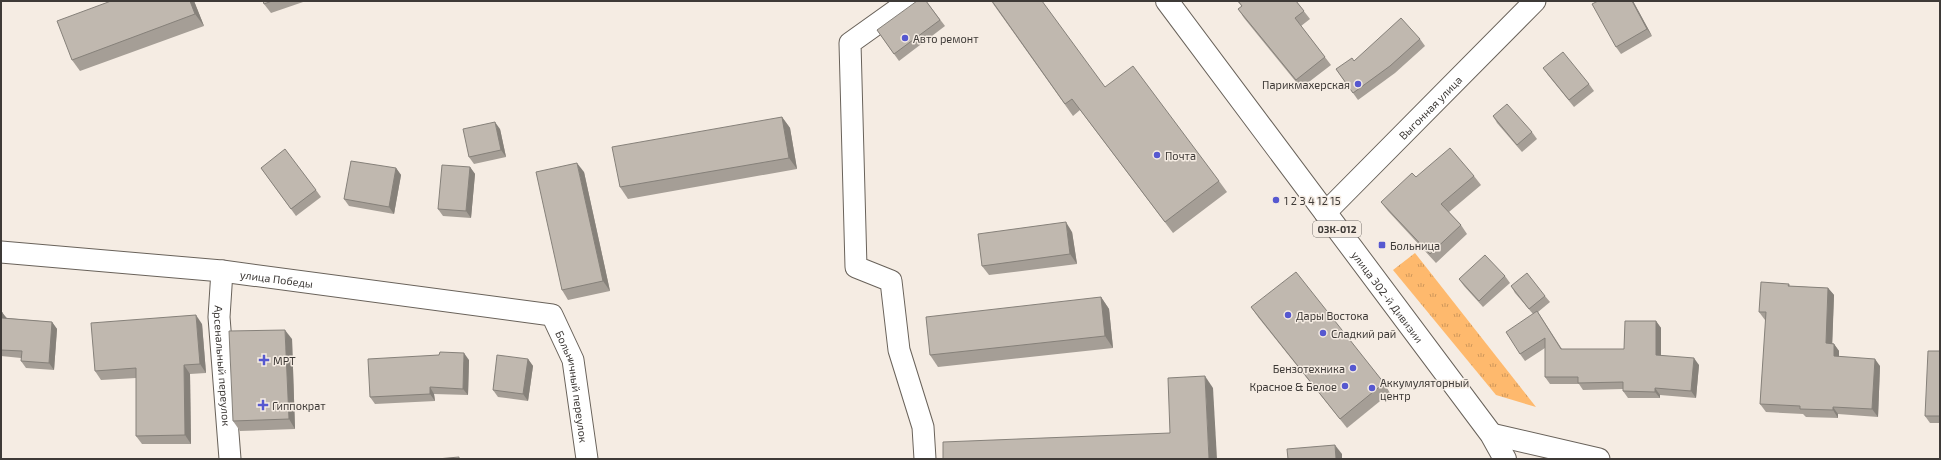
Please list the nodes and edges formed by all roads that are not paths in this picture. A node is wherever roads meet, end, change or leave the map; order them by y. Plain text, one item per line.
1 (909, 1) edge
2 (1168, 1) edge
3 (1535, 1) edge
4 (1325, 213) junction
5 (1, 252) edge
6 (222, 272) junction
7 (552, 315) joint
8 (1492, 434) junction
9 (230, 459) edge
10 (587, 459) edge
11 (925, 459) edge
12 (1505, 459) edge
13 (1594, 459) edge
14 (1599, 459) edge

1 - 11 street
2 - 4 main road, улица 302-й Дивизии / 03К-012
3 - 4 street, Выгонная улица
4 - 8 main road, улица 302-й Дивизии / 03К-012
5 - 6 street, улица Победы
6 - 7 street, улица Победы
6 - 9 street, Арсенальный переулок
7 - 10 street, Больничный переулок
8 - 12 main road, улица 302-й Дивизии / 03К-012
8 - 13 street
13 - 14 street

